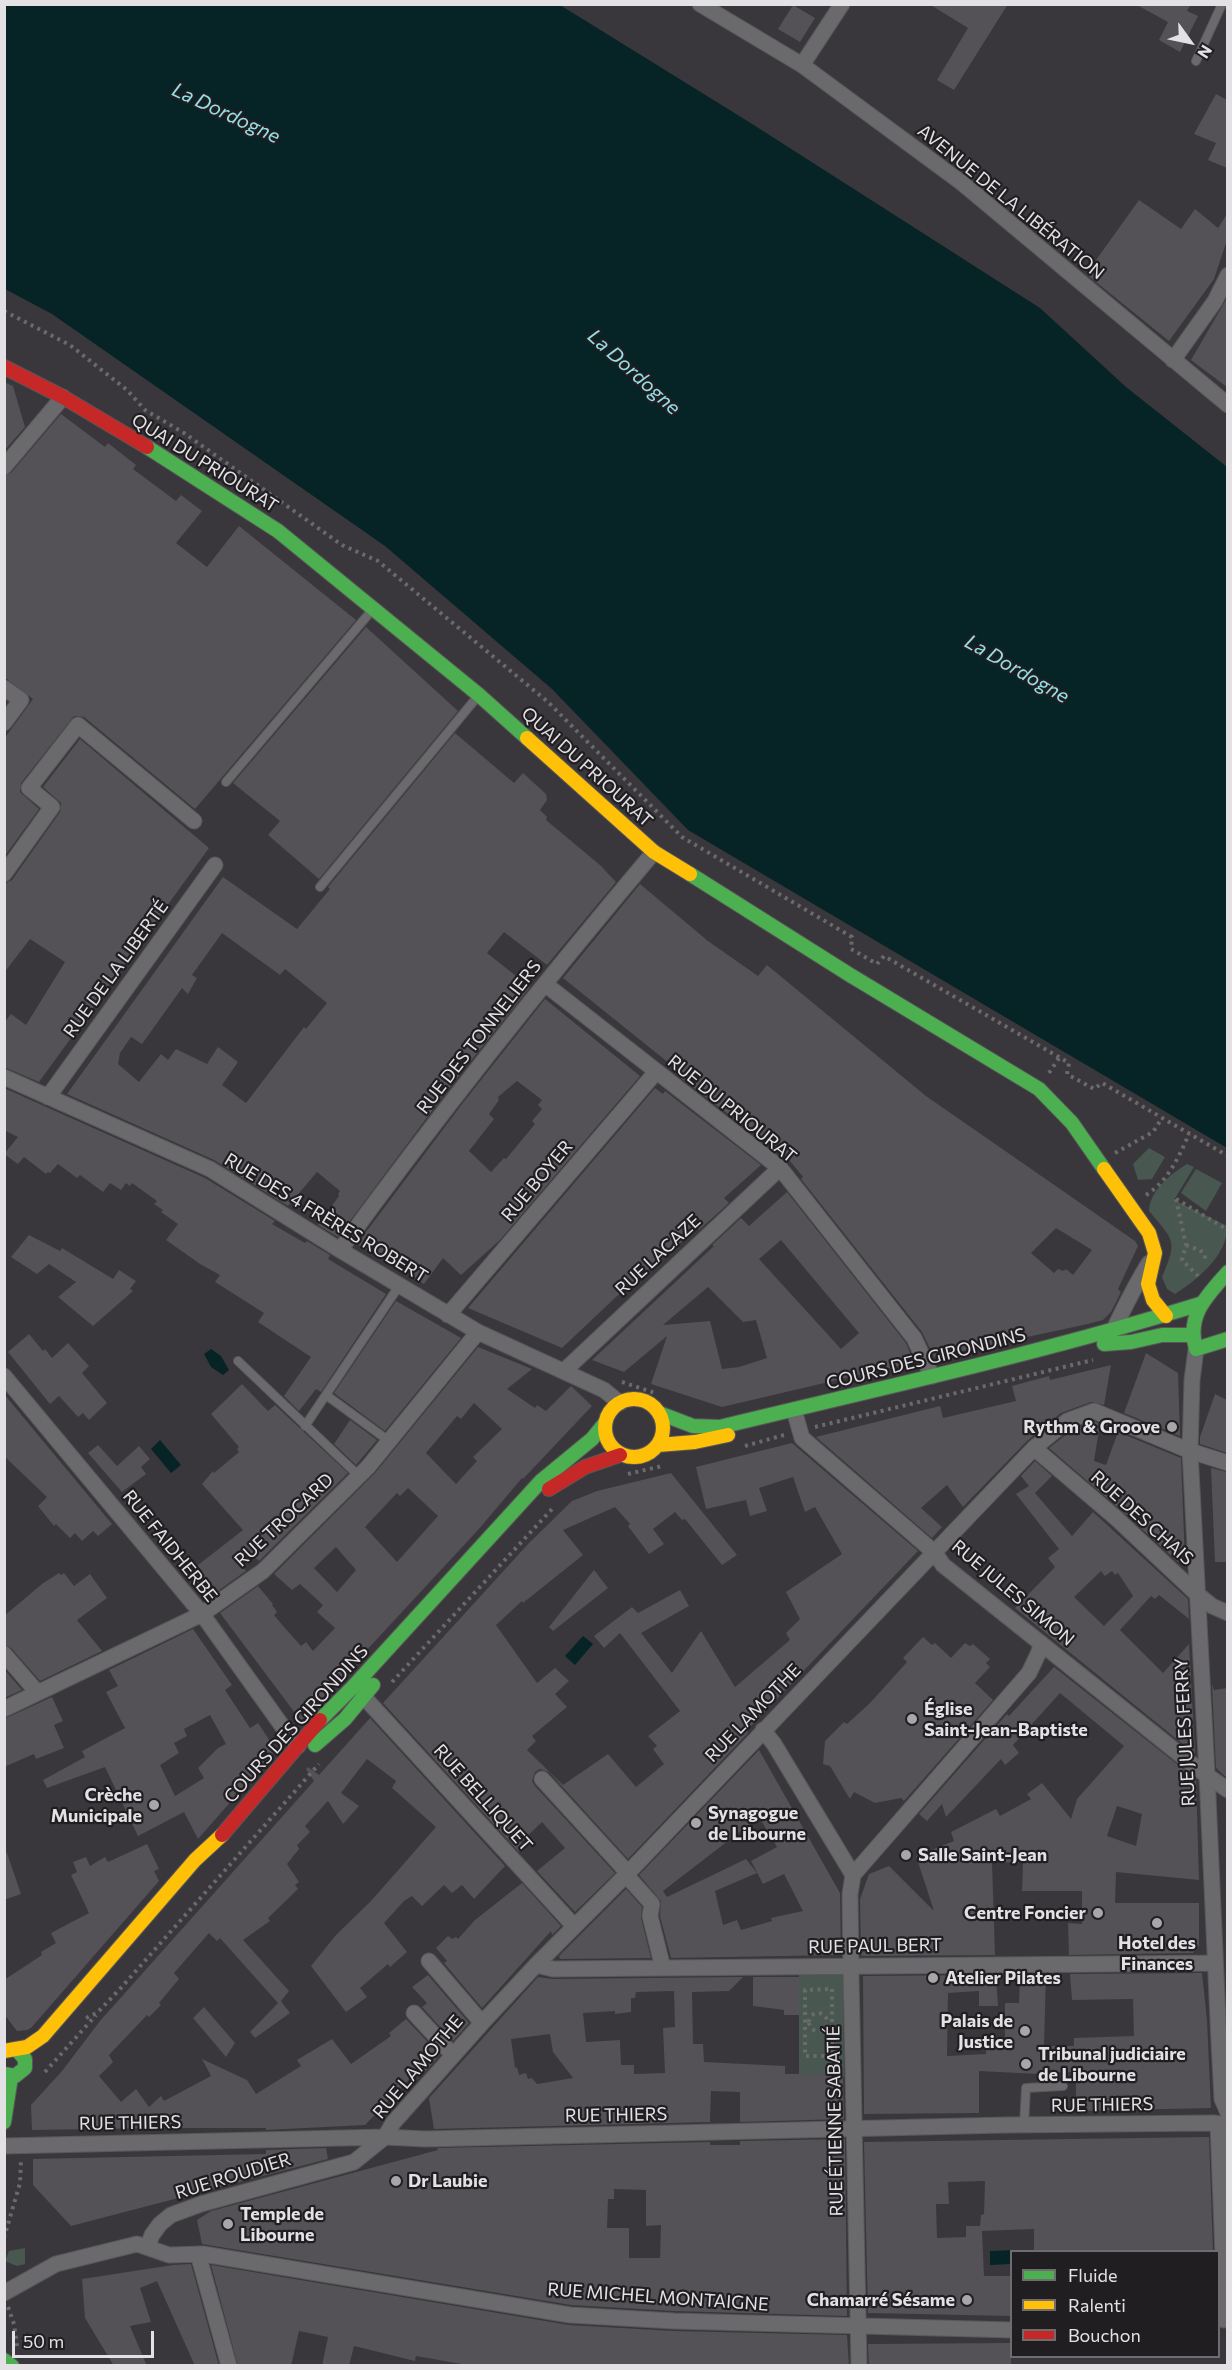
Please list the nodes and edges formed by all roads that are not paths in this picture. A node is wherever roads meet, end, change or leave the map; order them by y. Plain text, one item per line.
1 (700, 4) edge
2 (842, 4) edge
3 (1222, 4) edge
4 (1196, 61) dead end
5 (802, 65) junction
6 (1227, 275) edge
7 (1173, 360) junction
8 (4, 367) edge
9 (63, 397) junction
10 (1226, 401) edge
11 (4, 467) edge
12 (374, 608) junction
13 (4, 688) edge
14 (479, 695) junction
15 (4, 723) edge
16 (226, 782) dead end
17 (194, 821) dead end
18 (654, 852) junction
19 (215, 865) dead end
20 (4, 874) edge
21 (320, 887) dead end
22 (545, 984) junction
23 (656, 1072) junction
24 (4, 1077) edge
25 (48, 1097) junction
26 (780, 1168) junction
27 (340, 1250) junction
28 (1155, 1253) junction
29 (1227, 1272) edge
30 (399, 1286) junction
31 (1200, 1304) junction
32 (448, 1315) junction
33 (1166, 1316) junction
34 (1113, 1331) junction
35 (478, 1332) junction
36 (1227, 1339) edge
37 (1194, 1342) junction
38 (238, 1361) dead end
39 (564, 1371) junction
40 (4, 1376) edge
41 (932, 1376) junction
42 (326, 1395) junction
43 (620, 1402) junction
44 (659, 1413) junction
45 (796, 1420) junction
46 (605, 1423) junction
47 (305, 1426) junction
48 (389, 1442) junction
49 (658, 1445) junction
50 (1034, 1448) junction
51 (1190, 1451) junction
52 (620, 1455) junction
53 (1227, 1464) edge
54 (359, 1476) junction
55 (935, 1553) junction
56 (1197, 1594) junction
57 (1226, 1607) edge
58 (202, 1614) junction
59 (1041, 1643) junction
60 (4, 1654) edge
61 (37, 1692) junction
62 (367, 1700) junction
63 (4, 1709) edge
64 (763, 1730) junction
65 (298, 1746) junction
66 (1207, 1774) junction
67 (542, 1779) dead end
68 (1227, 1790) edge
69 (213, 1863) dead end
70 (627, 1874) junction
71 (853, 1875) junction
72 (194, 1882) dead end
73 (574, 1926) junction
74 (429, 1960) dead end
75 (1215, 1963) junction
76 (536, 1965) junction
77 (852, 1965) junction
78 (663, 1968) junction
79 (414, 2013) dead end
80 (482, 2023) junction
81 (8, 2049) edge
82 (453, 2055) junction
83 (26, 2064) junction
84 (8, 2075) edge
85 (1063, 2086) dead end
86 (1224, 2121) edge
87 (4, 2122) edge
88 (1024, 2125) junction
89 (854, 2129) junction
90 (385, 2137) junction
91 (338, 2138) junction
92 (4, 2146) edge
93 (345, 2164) junction
94 (148, 2246) junction
95 (198, 2254) junction
96 (6, 2300) edge
97 (1223, 2320) edge
98 (858, 2327) junction
99 (1010, 2330) edge
100 (9, 2355) edge
101 (12, 2366) edge
102 (229, 2366) edge
103 (859, 2366) edge

1 - 5 street, AVENUE DE LA LIBÉRATION
2 - 5 street
3 - 4 lane
5 - 7 street, AVENUE DE LA LIBÉRATION
6 - 7 street
7 - 10 street, AVENUE DE LA LIBÉRATION
8 - 9 main road, QUAI DU PRIOURAT
9 - 11 street
9 - 12 main road, QUAI DU PRIOURAT
12 - 14 main road, QUAI DU PRIOURAT
12 - 16 lane
13 - 15 street
14 - 18 main road, QUAI DU PRIOURAT
14 - 21 lane
17 - 20 street
18 - 22 street, RUE DES TONNELIERS
18 - 28 main road, QUAI DU PRIOURAT
19 - 25 street, RUE DE LA LIBERTÉ
22 - 23 street, RUE DU PRIOURAT
22 - 27 street, RUE DES TONNELIERS
23 - 26 street, RUE DU PRIOURAT
23 - 32 street, RUE BOYER
24 - 25 street, RUE DES 4 FRÈRES ROBERT
25 - 27 street, RUE DES 4 FRÈRES ROBERT
26 - 39 street, RUE LACAZE
26 - 41 street, RUE DU PRIOURAT
27 - 30 street, RUE DES 4 FRÈRES ROBERT
28 - 33 main road
28 - 34 street
29 - 31 main road
30 - 32 street, RUE DES 4 FRÈRES ROBERT
30 - 42 lane
31 - 33 main road, COURS DES GIRONDINS
31 - 37 main road
32 - 35 street, RUE DES 4 FRÈRES ROBERT
33 - 34 main road, COURS DES GIRONDINS
34 - 41 main road, COURS DES GIRONDINS
35 - 39 street, RUE DES 4 FRÈRES ROBERT
35 - 48 street, RUE TROCARD
36 - 37 main road, COURS DES GIRONDINS
37 - 45 main road, COURS DES GIRONDINS
37 - 51 street, RUE JULES FERRY
38 - 47 lane
39 - 43 street, RUE DES 4 FRÈRES ROBERT
40 - 58 street, RUE FAIDHERBE
41 - 45 main road, COURS DES GIRONDINS
42 - 47 lane
42 - 48 lane
43 - 44 main road, COURS DES GIRONDINS
43 - 46 main road, COURS DES GIRONDINS
44 - 45 main road, COURS DES GIRONDINS
44 - 49 main road
45 - 49 main road, COURS DES GIRONDINS
45 - 55 street, RUE JULES SIMON
46 - 52 main road
46 - 65 main road, COURS DES GIRONDINS
47 - 54 lane
48 - 54 street, RUE TROCARD
49 - 52 main road, COURS DES GIRONDINS
50 - 51 street, RUE LAMOTHE
50 - 55 street, RUE LAMOTHE
50 - 56 street, RUE DES CHAIS
51 - 53 street, RUE LAMOTHE
51 - 56 street, RUE JULES FERRY
52 - 62 main road, COURS DES GIRONDINS
54 - 58 street, RUE TROCARD
55 - 59 street, RUE JULES SIMON
55 - 64 street, RUE LAMOTHE
56 - 57 street, RUE DES CHAIS
56 - 66 street, RUE JULES FERRY
58 - 61 street, RUE TROCARD
58 - 65 street, RUE FAIDHERBE
59 - 66 street, RUE JULES SIMON
59 - 71 street
60 - 61 street
61 - 63 street, RUE TROCARD
62 - 69 main road, COURS DES GIRONDINS
62 - 73 street, RUE BELLIQUET
64 - 70 street, RUE LAMOTHE
64 - 71 street
65 - 81 main road, COURS DES GIRONDINS
66 - 68 street, RUE JULES SIMON
66 - 75 street, RUE JULES FERRY
67 - 70 street
70 - 73 street, RUE LAMOTHE
70 - 78 street
71 - 77 street, RUE ÉTIENNE SABATIÉ
72 - 83 main road
73 - 76 street, RUE LAMOTHE
74 - 80 street
75 - 77 street, RUE PAUL BERT
75 - 86 street, RUE JULES FERRY
76 - 78 street, RUE PAUL BERT
76 - 80 street, RUE LAMOTHE
77 - 78 street, RUE PAUL BERT
77 - 89 street, RUE ÉTIENNE SABATIÉ
79 - 82 street
80 - 82 street, RUE LAMOTHE
81 - 83 main road
82 - 90 street, RUE LAMOTHE
83 - 84 main road
84 - 87 main road
85 - 88 lane
86 - 88 street, RUE THIERS
86 - 97 street, RUE JULES FERRY
88 - 89 street, RUE THIERS
89 - 90 street, RUE THIERS
89 - 98 street, RUE ÉTIENNE SABATIÉ
90 - 91 street, RUE THIERS
90 - 93 street, RUE ROUDIER
91 - 92 street, RUE THIERS
91 - 93 street
93 - 94 street, RUE ROUDIER
94 - 95 street, RUE MICHEL MONTAIGNE
94 - 96 street
95 - 98 street, RUE MICHEL MONTAIGNE
95 - 102 street
98 - 99 street, RUE MICHEL MONTAIGNE
98 - 103 street, RUE ÉTIENNE SABATIÉ
100 - 101 main road

